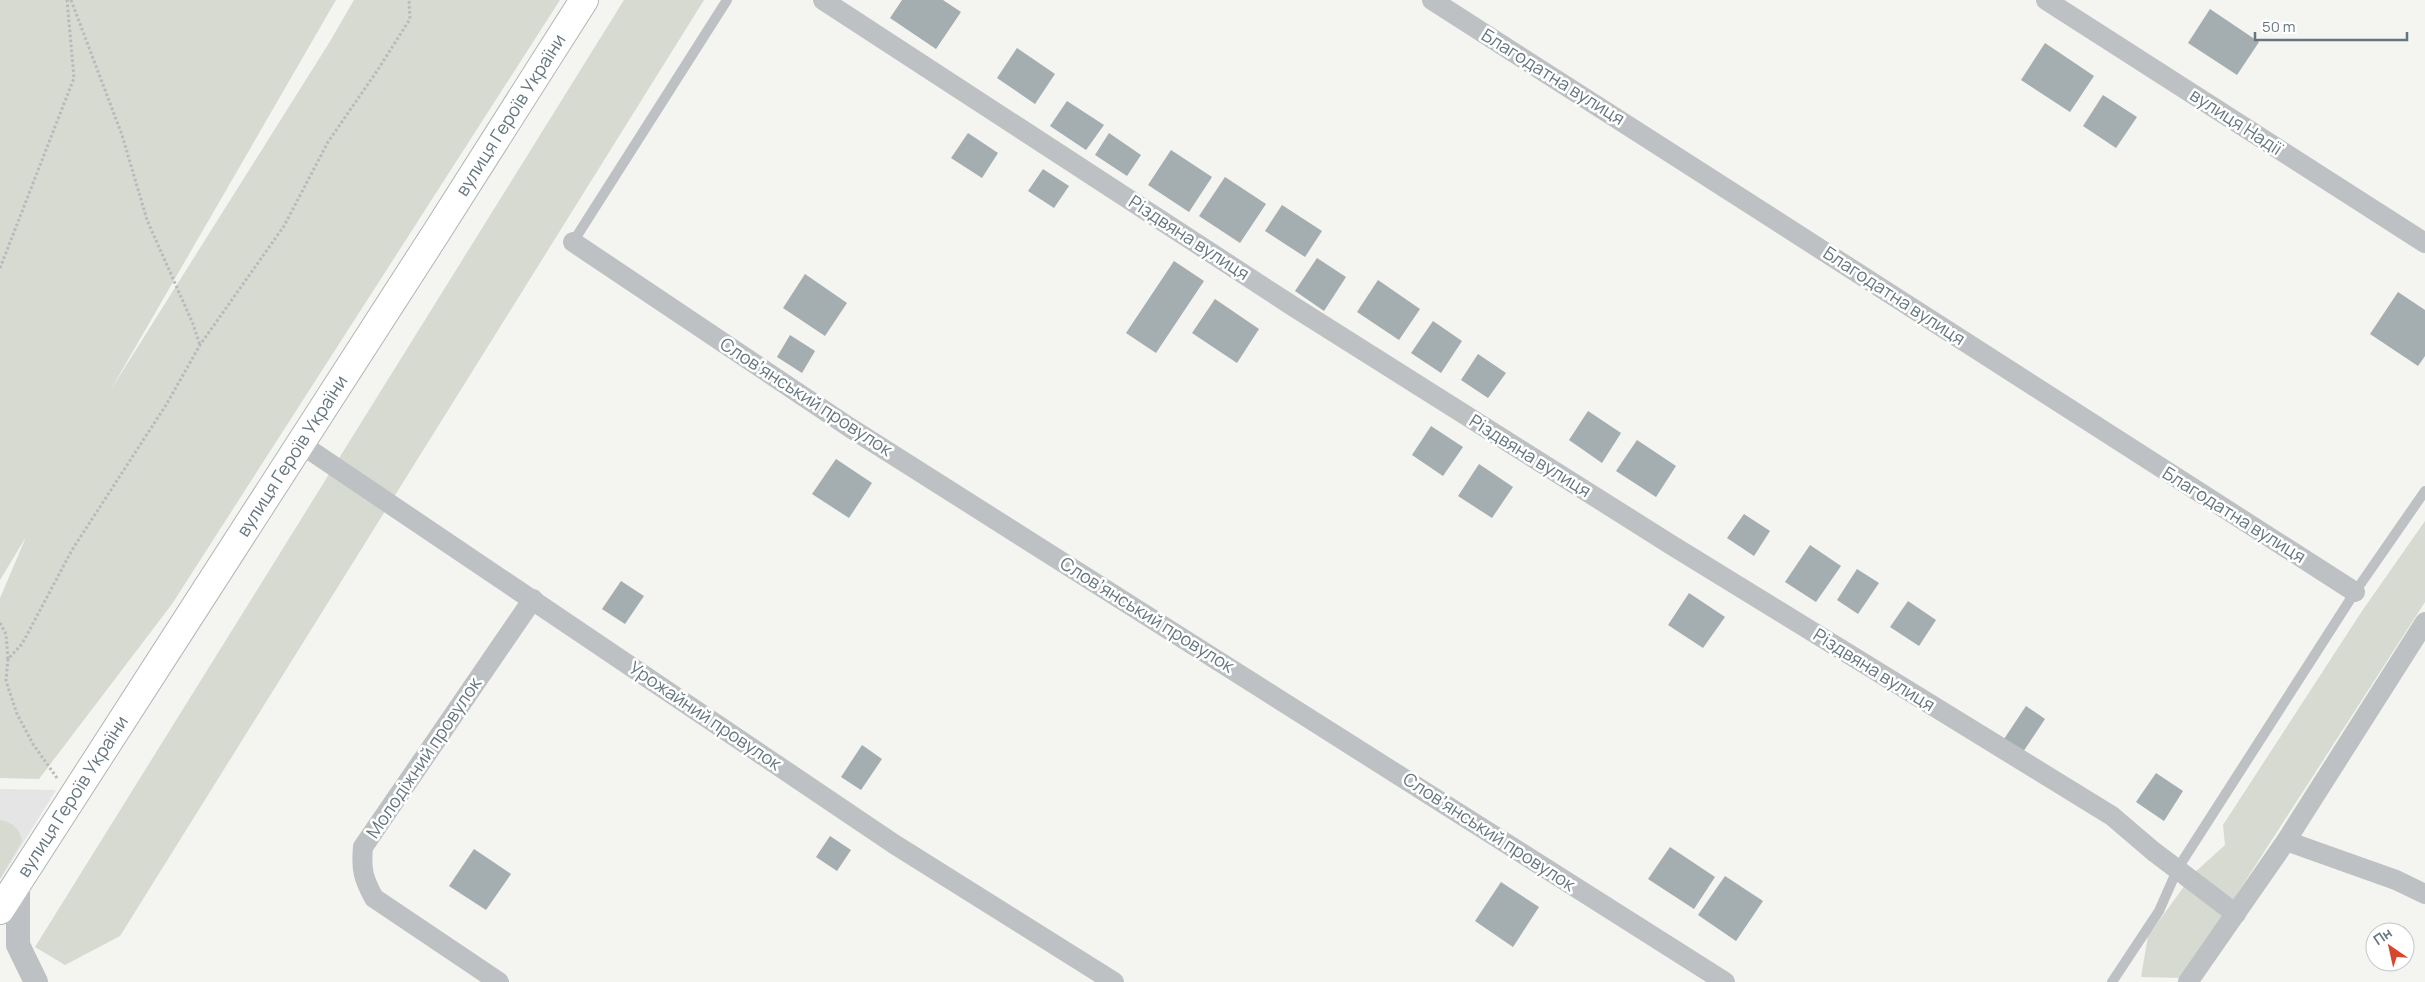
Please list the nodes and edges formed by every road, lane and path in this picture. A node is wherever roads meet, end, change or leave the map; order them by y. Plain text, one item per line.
1 (67, 0) edge
2 (71, 0) edge
3 (409, 0) edge
4 (584, 0) edge
5 (727, 0) edge
6 (823, 0) edge
7 (1432, 0) edge
8 (2046, 0) edge
9 (573, 242) joint
10 (2425, 243) edge
11 (0, 268) edge
12 (200, 346) junction
13 (301, 444) junction
14 (2425, 491) edge
15 (2355, 592) junction
16 (533, 599) junction
17 (2425, 622) edge
18 (0, 623) edge
19 (8, 659) junction
20 (71, 799) junction
21 (2286, 841) junction
22 (2178, 868) junction
23 (18, 881) junction
24 (2425, 894) edge
25 (0, 910) edge
26 (2236, 914) junction
27 (36, 982) edge
28 (499, 982) edge
29 (1114, 982) edge
30 (1725, 982) edge
31 (2112, 982) edge
32 (2188, 982) edge

1 - 11 path
2 - 12 path
3 - 12 path
4 - 13 main road, вулиця Героїв України
5 - 9 lane
6 - 22 street, Різдвяна вулиця
7 - 15 street, Благодатна вулиця
8 - 10 street, вулиця Надії
9 - 30 street, Словʼянський провулок
12 - 19 path
13 - 16 street, Урожайний провулок
13 - 20 main road, вулиця Героїв України
14 - 15 lane
15 - 22 lane
16 - 28 street, Молодіжний провулок
16 - 29 street, Урожайний провулок
17 - 21 street
18 - 19 path
19 - 20 path
20 - 23 main road, вулиця Героїв України
21 - 24 street
21 - 26 street
22 - 26 street, Різдвяна вулиця
22 - 31 lane
23 - 25 main road, вулиця Героїв України
23 - 27 street
26 - 32 street

